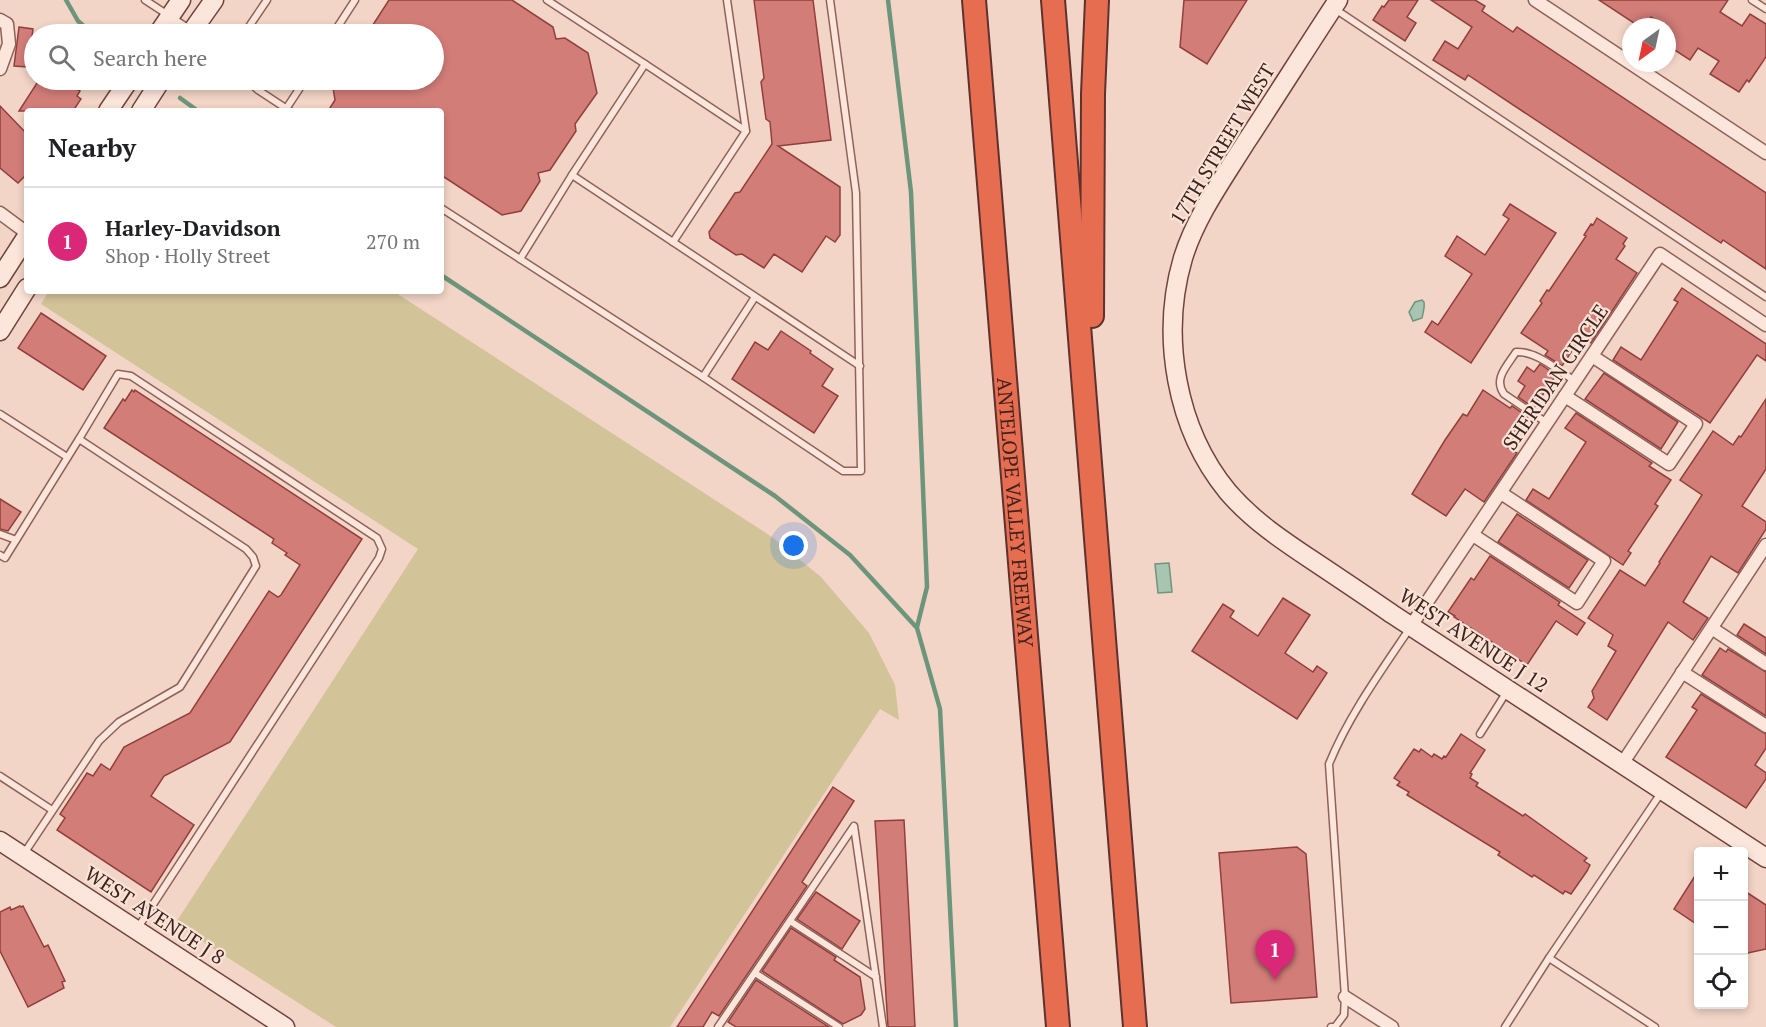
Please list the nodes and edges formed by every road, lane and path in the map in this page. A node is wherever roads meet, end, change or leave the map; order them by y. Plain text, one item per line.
1 (145, 0) edge
2 (214, 0) edge
3 (267, 0) edge
4 (355, 0) edge
5 (547, 0) edge
6 (727, 0) edge
7 (830, 0) edge
8 (974, 0) edge
9 (1053, 0) edge
10 (1097, 0) edge
11 (1535, 0) edge
12 (1752, 0) edge
13 (1335, 4) edge
14 (176, 8) edge
15 (1766, 9) edge
16 (0, 20) edge
17 (165, 24) edge
18 (187, 24) edge
19 (199, 24) edge
20 (251, 24) edge
21 (339, 24) edge
22 (645, 64) junction
23 (0, 69) edge
24 (122, 90) edge
25 (155, 90) edge
26 (258, 90) edge
27 (299, 90) edge
28 (110, 108) edge
29 (143, 108) edge
30 (285, 108) edge
31 (289, 108) edge
32 (746, 131) junction
33 (1766, 153) edge
34 (572, 175) junction
35 (444, 210) edge
36 (0, 213) edge
37 (24, 233) edge
38 (24, 240) edge
39 (673, 242) junction
40 (520, 259) junction
41 (0, 278) edge
42 (24, 293) edge
43 (755, 297) junction
44 (1766, 297) edge
45 (1766, 324) edge
46 (0, 331) edge
47 (1592, 356) junction
48 (860, 366) junction
49 (703, 377) junction
50 (1575, 381) junction
51 (1565, 396) junction
52 (0, 414) edge
53 (1547, 423) junction
54 (1190, 427) joint
55 (1088, 436) junction
56 (79, 439) junction
57 (67, 457) junction
58 (1501, 494) junction
59 (0, 534) edge
60 (1473, 535) junction
61 (16, 540) junction
62 (1766, 545) edge
63 (0, 555) edge
64 (1411, 626) junction
65 (1713, 629) junction
66 (1766, 663) edge
67 (1682, 672) junction
68 (1508, 690) junction
69 (1766, 726) edge
70 (1480, 734) dead end
71 (1622, 764) junction
72 (0, 776) edge
73 (1663, 790) junction
74 (52, 810) junction
75 (0, 841) edge
76 (23, 856) junction
77 (1766, 858) edge
78 (790, 921) junction
79 (137, 930) junction
80 (1549, 958) junction
81 (755, 973) junction
82 (876, 977) junction
83 (1345, 997) junction
84 (285, 1027) edge
85 (718, 1027) edge
86 (839, 1027) edge
87 (883, 1027) edge
88 (1058, 1027) edge
89 (1135, 1027) edge
90 (1331, 1027) edge
91 (1392, 1027) edge
92 (1505, 1027) edge
93 (1655, 1027) edge

1 - 14 lane
2 - 19 street
3 - 20 lane
4 - 21 lane
5 - 22 lane
6 - 32 lane
7 - 48 lane
8 - 88 highway, ANTELOPE VALLEY FREEWAY
9 - 55 highway
10 - 55 highway
11 - 33 street
12 - 15 lane
13 - 44 lane
13 - 54 street, 17TH STREET WEST
14 - 17 street
14 - 18 lane
16 - 23 street
22 - 32 lane
22 - 34 lane
24 - 28 street
25 - 29 street
26 - 30 lane
27 - 31 lane
32 - 39 lane
34 - 39 lane
34 - 40 lane
35 - 40 lane
36 - 37 street
38 - 41 street
39 - 43 lane
40 - 49 lane
42 - 46 street
43 - 48 lane
43 - 49 lane
45 - 47 street, SHERIDAN CIRCLE
47 - 50 street, SHERIDAN CIRCLE
47 - 51 street
48 - 49 lane
50 - 51 street, SHERIDAN CIRCLE
50 - 53 lane
51 - 53 street, SHERIDAN CIRCLE
52 - 57 lane
53 - 58 street, SHERIDAN CIRCLE
54 - 64 street, WEST AVENUE J 12
55 - 89 highway
56 - 57 lane
56 - 74 lane
56 - 79 lane
57 - 61 lane
58 - 60 street, SHERIDAN CIRCLE
58 - 60 street
59 - 61 lane
60 - 64 street, SHERIDAN CIRCLE
61 - 63 lane
62 - 65 street
64 - 68 street, WEST AVENUE J 12
64 - 83 lane
65 - 66 street
65 - 67 street
67 - 69 street
67 - 71 street
68 - 70 lane
68 - 71 street, WEST AVENUE J 12
71 - 73 street, WEST AVENUE J 12
72 - 74 lane
73 - 77 street, WEST AVENUE J 12
73 - 80 lane
74 - 76 lane
75 - 76 street, WEST AVENUE J 8
76 - 79 street, WEST AVENUE J 8
78 - 81 lane
78 - 82 lane
78 - 82 lane
79 - 84 street, WEST AVENUE J 8
80 - 92 lane
80 - 93 lane
81 - 85 lane
81 - 86 lane
82 - 87 lane
83 - 90 lane
83 - 91 street

